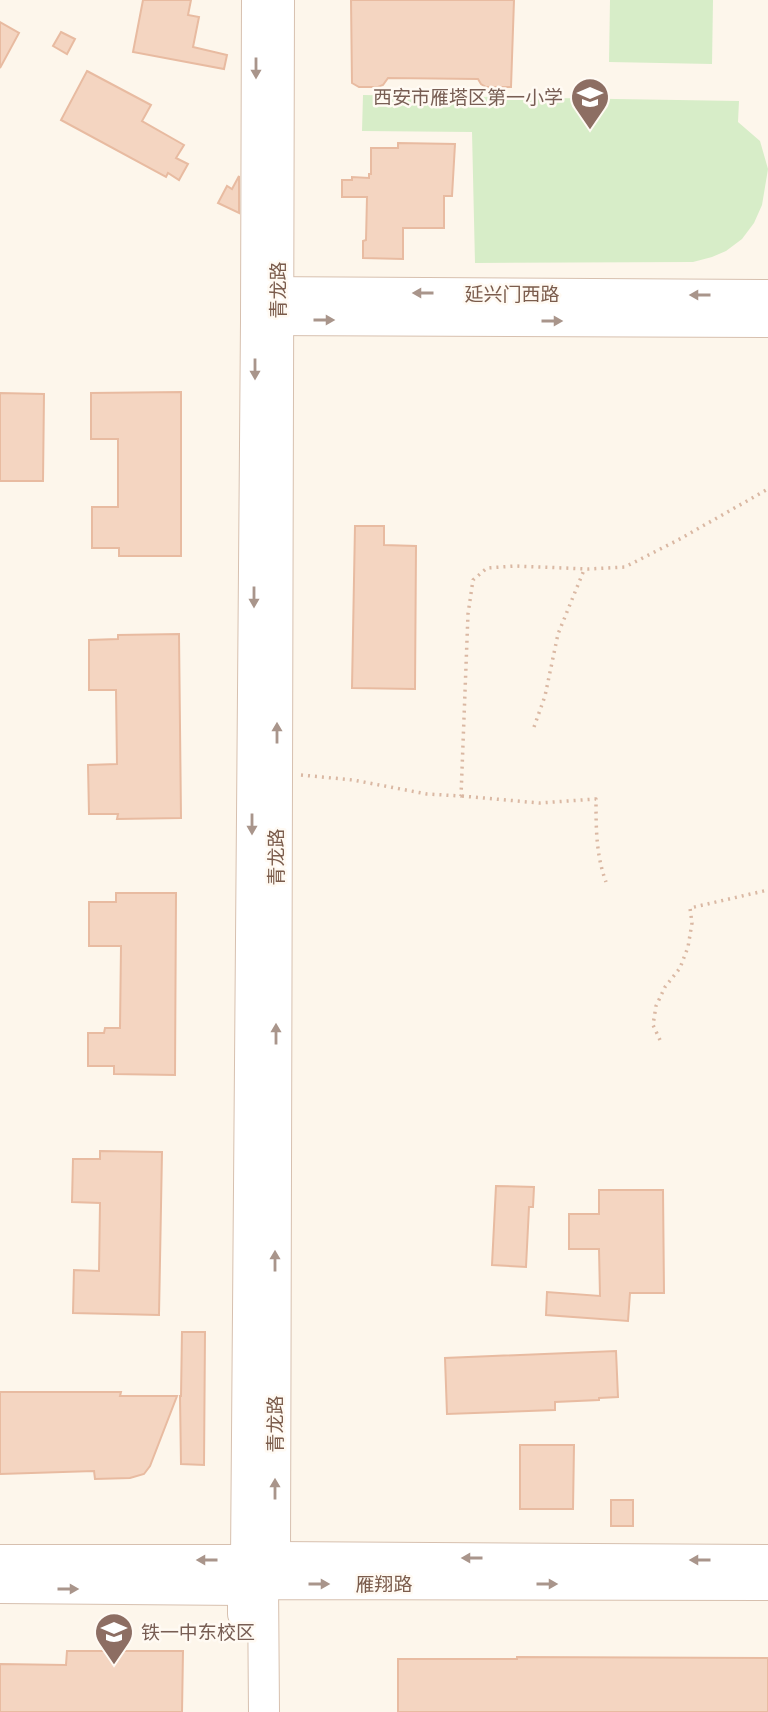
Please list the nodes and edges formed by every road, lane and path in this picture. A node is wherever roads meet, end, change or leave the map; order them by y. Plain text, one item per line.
1 (257, 0) edge
2 (279, 0) edge
3 (768, 295) edge
4 (267, 306) junction
5 (768, 322) edge
6 (768, 489) edge
7 (584, 569) junction
8 (534, 727) dead end
9 (277, 774) junction
10 (461, 796) junction
11 (606, 882) dead end
12 (768, 890) edge
13 (660, 1040) dead end
14 (0, 1560) edge
15 (768, 1560) edge
16 (257, 1572) junction
17 (768, 1585) edge
18 (0, 1588) edge
19 (244, 1712) edge
20 (264, 1712) edge

1 -> 4 street, 青龙路
2 - 4 street, 青龙路
3 -> 4 street, 延兴门西路
4 -> 5 street, 延兴门西路
9 -> 4 street, 青龙路
4 -> 16 street, 青龙路
6 - 7 path
7 - 8 path
7 - 10 path
9 - 10 path
16 -> 9 street, 青龙路
10 - 11 path
12 - 13 path
16 -> 14 street, 雁翔路
15 -> 16 street, 雁翔路
16 -> 17 street, 雁翔路
18 -> 16 street, 雁翔路
16 - 19 street, 青龙路
16 - 20 street, 青龙路

